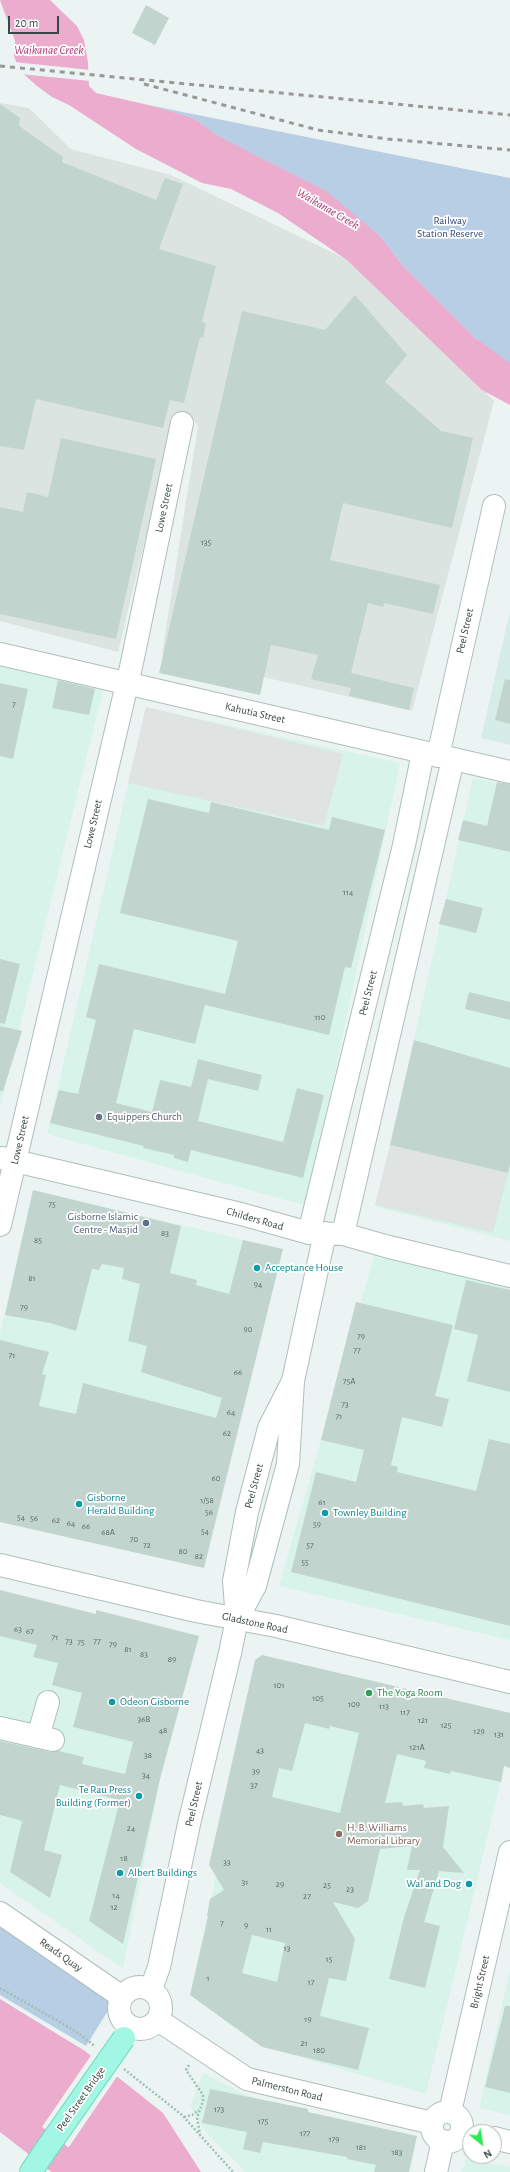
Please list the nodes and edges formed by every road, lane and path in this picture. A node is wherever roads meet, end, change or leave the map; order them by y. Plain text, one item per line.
1 (182, 423) dead end
2 (494, 506) dead end
3 (0, 654) edge
4 (127, 684) junction
5 (438, 756) junction
6 (510, 772) edge
7 (8, 1159) edge
8 (0, 1225) edge
9 (326, 1233) junction
10 (510, 1276) edge
11 (0, 1564) edge
12 (237, 1619) junction
13 (510, 1682) edge
14 (48, 1702) dead end
15 (0, 1728) edge
16 (509, 1863) edge
17 (0, 1913) edge
18 (151, 1989) junction
19 (122, 1997) junction
20 (158, 2020) junction
21 (127, 2032) junction
22 (189, 2065) dead end
23 (200, 2109) junction
24 (184, 2117) dead end
25 (453, 2124) edge
26 (201, 2136) dead end
27 (31, 2172) edge
28 (436, 2172) edge

1 - 4 street, Lowe Street
2 - 5 street, Peel Street
3 - 4 street, Kahutia Street
4 - 5 street, Kahutia Street
4 - 7 street, Lowe Street
5 - 6 street, Kahutia Street
5 - 9 street, Peel Street
5 - 9 street, Peel Street
7 - 8 street, Lowe Street
7 - 9 street, Childers Road
9 - 10 street, Childers Road
9 - 12 street, Peel Street
11 - 12 street, Gladstone Road
12 - 13 street, Gladstone Road
12 - 18 street, Peel Street
14 - 15 street
16 - 25 street, Bright Street
17 - 19 street, Reads Quay
18 - 19 street
18 - 20 street
19 - 21 street
20 - 21 street
20 - 25 street, Palmerston Road
21 - 27 main road, Peel Street Bridge, bridge
22 - 23 path
23 - 24 path
23 - 26 path
25 - 28 street

